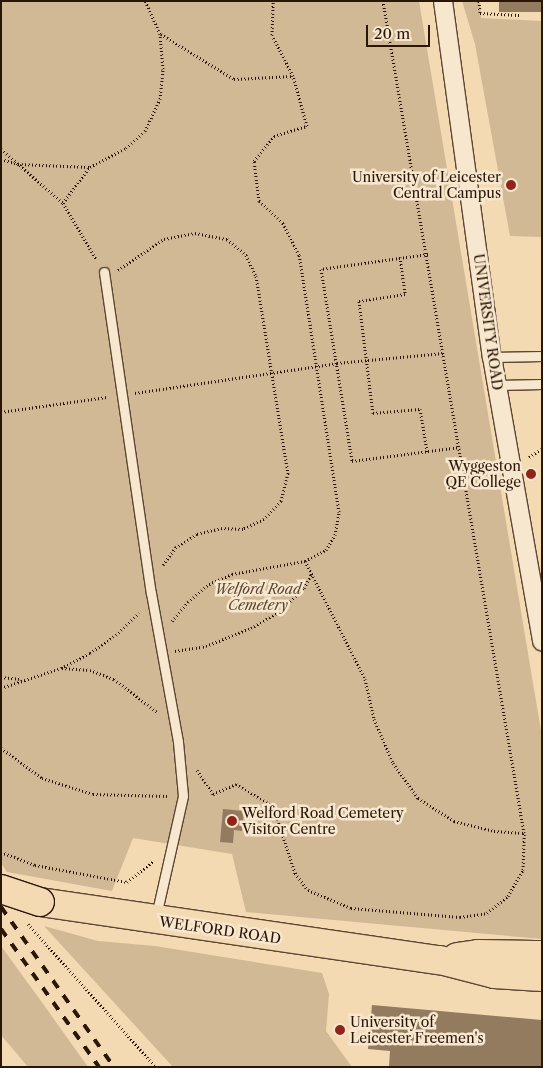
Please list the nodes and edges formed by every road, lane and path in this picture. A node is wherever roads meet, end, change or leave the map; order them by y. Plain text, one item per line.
1 (145, 1) edge
2 (273, 1) edge
3 (383, 1) edge
4 (442, 1) edge
5 (479, 1) edge
6 (520, 16) dead end
7 (160, 34) junction
8 (293, 76) junction
9 (1, 149) edge
10 (1, 159) edge
11 (18, 164) junction
12 (90, 167) junction
13 (63, 203) junction
14 (428, 254) junction
15 (400, 257) junction
16 (104, 272) junction
17 (444, 353) junction
18 (542, 356) edge
19 (492, 357) junction
20 (367, 360) junction
21 (338, 363) junction
22 (316, 367) junction
23 (272, 373) junction
24 (542, 384) edge
25 (497, 385) junction
26 (123, 394) junction
27 (1, 412) edge
28 (460, 447) junction
29 (427, 451) junction
30 (305, 561) junction
31 (311, 574) junction
32 (151, 593) junction
33 (542, 642) edge
34 (161, 650) junction
35 (61, 668) junction
36 (1, 677) edge
37 (22, 679) junction
38 (1, 688) edge
39 (176, 730) junction
40 (178, 742) junction
41 (1, 748) edge
42 (183, 796) junction
43 (524, 833) junction
44 (1, 852) edge
45 (170, 863) junction
46 (1, 889) edge
47 (31, 909) junction
48 (154, 921) junction
49 (542, 955) edge
50 (440, 960) junction
51 (542, 977) edge
52 (156, 1067) edge

1 - 7 path
2 - 8 path
3 - 14 path
4 - 19 street, UNIVERSITY ROAD
5 - 6 path
7 - 8 path
7 - 12 path
8 - 22 path
9 - 11 path
10 - 11 path
11 - 12 path
11 - 13 path
12 - 13 path
13 - 16 path
14 - 15 path
14 - 17 path
15 - 20 path
15 - 21 path
16 - 23 path
16 - 26 lane
17 - 20 path
17 - 28 path
18 - 19 lane
19 - 25 street, UNIVERSITY ROAD
20 - 21 path
20 - 29 path
21 - 22 path
21 - 29 path
22 - 23 path
22 - 30 path
23 - 26 path
23 - 32 path
24 - 25 lane
25 - 33 street, UNIVERSITY ROAD
26 - 27 path
26 - 32 lane
28 - 29 path
28 - 43 path
30 - 31 path
30 - 34 path
31 - 34 path
31 - 43 path
32 - 34 lane
32 - 35 path
34 - 39 lane
35 - 37 path
35 - 39 path
36 - 37 path
37 - 38 path
39 - 40 lane
40 - 42 lane
40 - 43 path
41 - 42 path
42 - 45 lane
44 - 45 path
45 - 48 lane
46 - 47 main road, WELFORD ROAD, bridge
47 - 48 main road, WELFORD ROAD
47 - 52 path
48 - 50 main road, WELFORD ROAD
49 - 50 main road, WELFORD ROAD
50 - 51 main road, WELFORD ROAD

